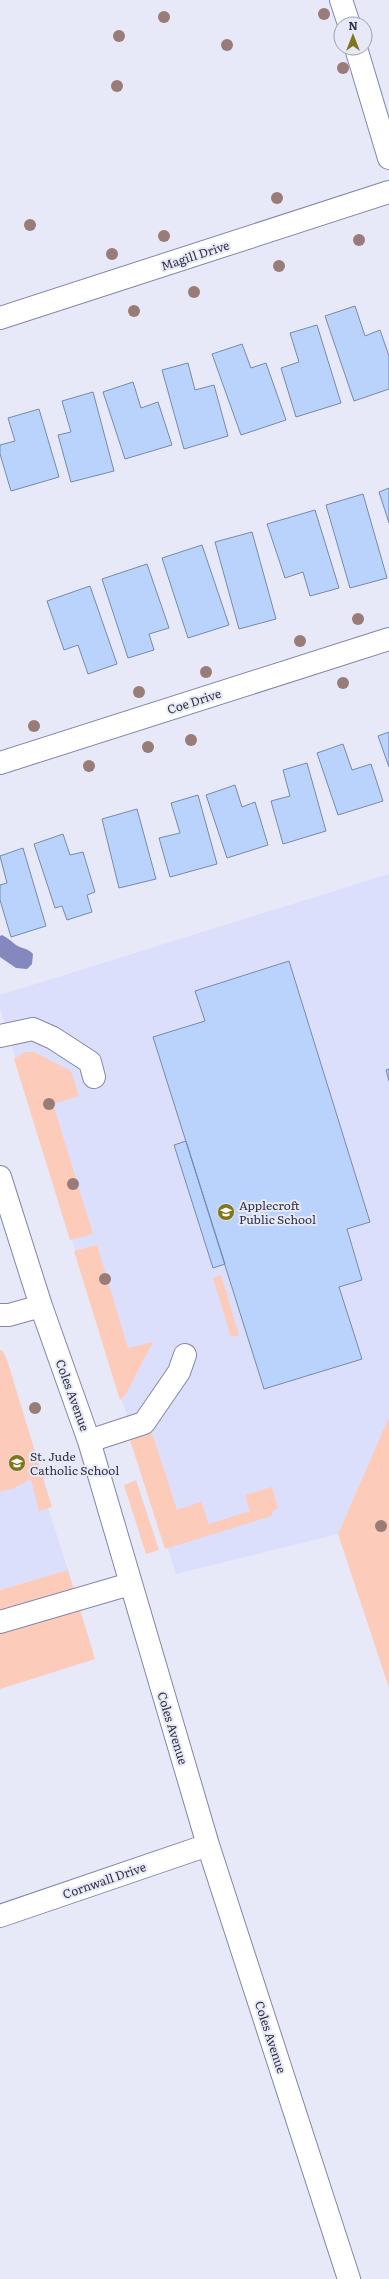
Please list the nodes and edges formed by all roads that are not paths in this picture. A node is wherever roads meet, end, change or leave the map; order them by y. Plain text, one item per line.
1 (341, 0) edge
2 (346, 16) edge
3 (358, 56) edge
4 (389, 158) edge
5 (389, 192) edge
6 (0, 318) edge
7 (389, 639) edge
8 (0, 763) edge
9 (0, 1036) edge
10 (94, 1077) dead end
11 (0, 1177) edge
12 (41, 1306) junction
13 (0, 1315) edge
14 (185, 1355) dead end
15 (89, 1441) junction
16 (130, 1584) junction
17 (0, 1622) edge
18 (208, 1845) junction
19 (0, 1916) edge
20 (350, 2279) edge

1 - 2 street
3 - 4 street
5 - 6 street, Magill Drive
7 - 8 street, Coe Drive
9 - 10 street
11 - 12 street, Coles Avenue
12 - 13 street
12 - 15 street, Coles Avenue
14 - 15 street
15 - 16 street, Coles Avenue
16 - 17 street
16 - 18 street, Coles Avenue
18 - 19 street, Cornwall Drive
18 - 20 street, Coles Avenue

